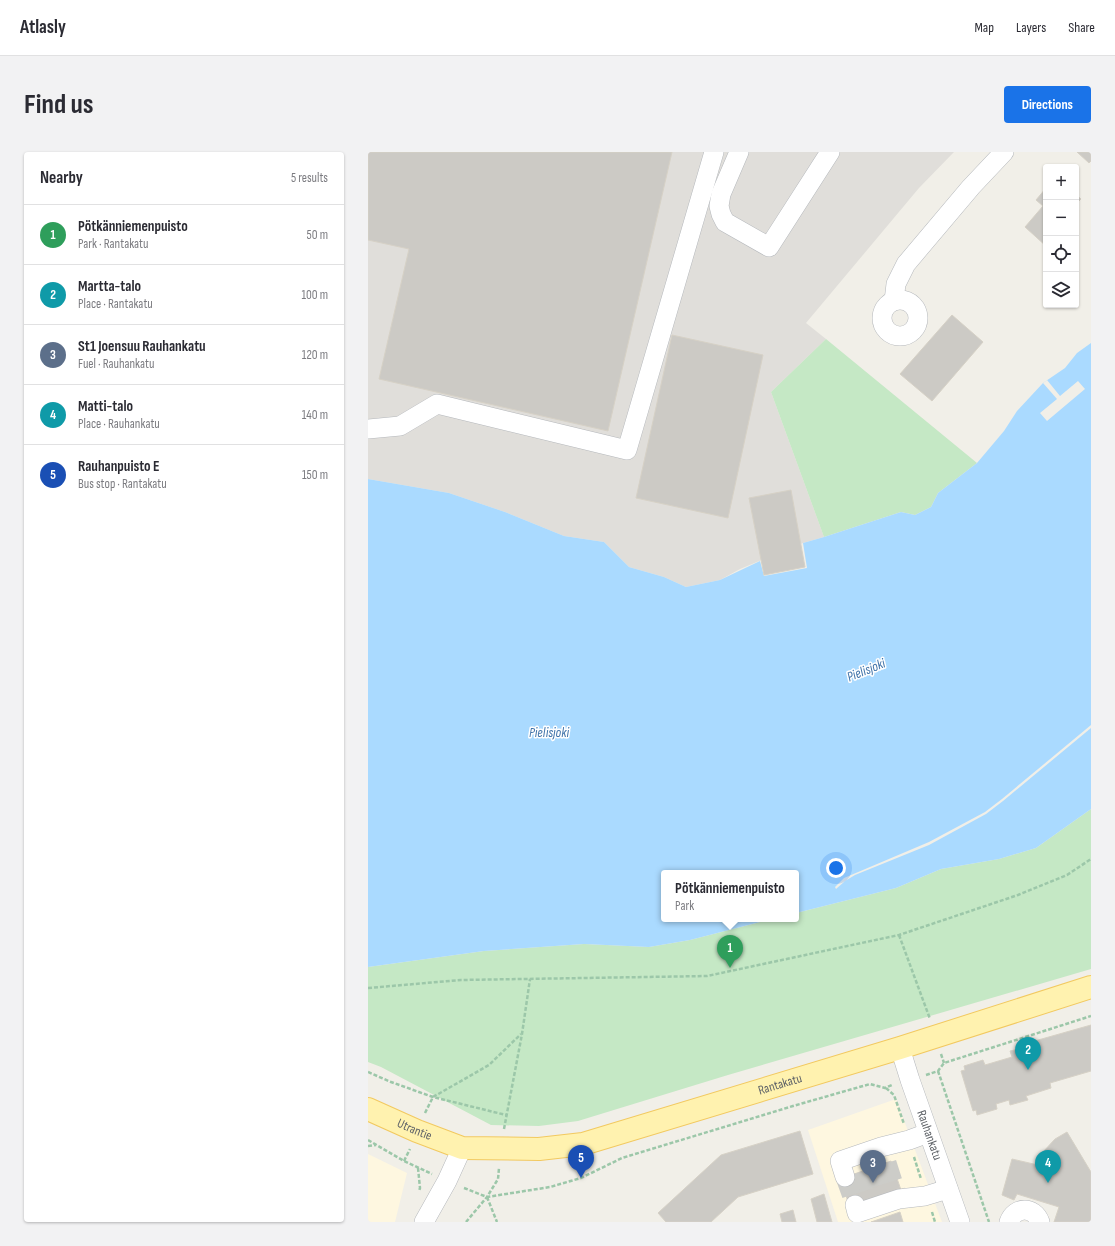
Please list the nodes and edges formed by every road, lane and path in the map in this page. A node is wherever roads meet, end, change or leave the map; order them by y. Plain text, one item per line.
1 (714, 152) edge
2 (739, 152) edge
3 (830, 152) edge
4 (1004, 152) edge
5 (894, 301) dead end
6 (368, 429) edge
7 (1091, 859) edge
8 (899, 935) junction
9 (530, 979) junction
10 (1091, 987) edge
11 (368, 988) edge
12 (928, 1013) dead end
13 (1091, 1016) edge
14 (522, 1034) junction
15 (900, 1048) junction
16 (944, 1063) dead end
17 (938, 1071) dead end
18 (368, 1072) edge
19 (433, 1097) junction
20 (368, 1109) edge
21 (928, 1133) junction
22 (377, 1145) dead end
23 (368, 1146) edge
24 (462, 1148) junction
25 (866, 1162) dead end
26 (418, 1168) dead end
27 (948, 1189) junction
28 (417, 1194) dead end
29 (873, 1204) dead end
30 (424, 1222) edge
31 (466, 1222) edge
32 (497, 1222) edge
33 (960, 1222) edge
34 (989, 1222) edge
35 (1009, 1222) edge
36 (1040, 1222) edge

1 - 6 street
2 - 3 street
4 - 5 street
7 - 8 path
8 - 9 path
8 - 12 path
9 - 11 path
9 - 14 path
10 - 15 main road, Rantakatu
13 - 16 path
14 - 19 path
14 - 19 path
15 - 21 street, Rauhankatu
15 - 24 main road, Rantakatu
17 - 34 path
18 - 19 path
20 - 24 main road, Utrantie
21 - 25 street
21 - 27 street, Rauhankatu
22 - 23 path
24 - 30 street
26 - 28 path
27 - 29 street
27 - 33 street, Rauhankatu
31 - 32 path
35 - 36 street

